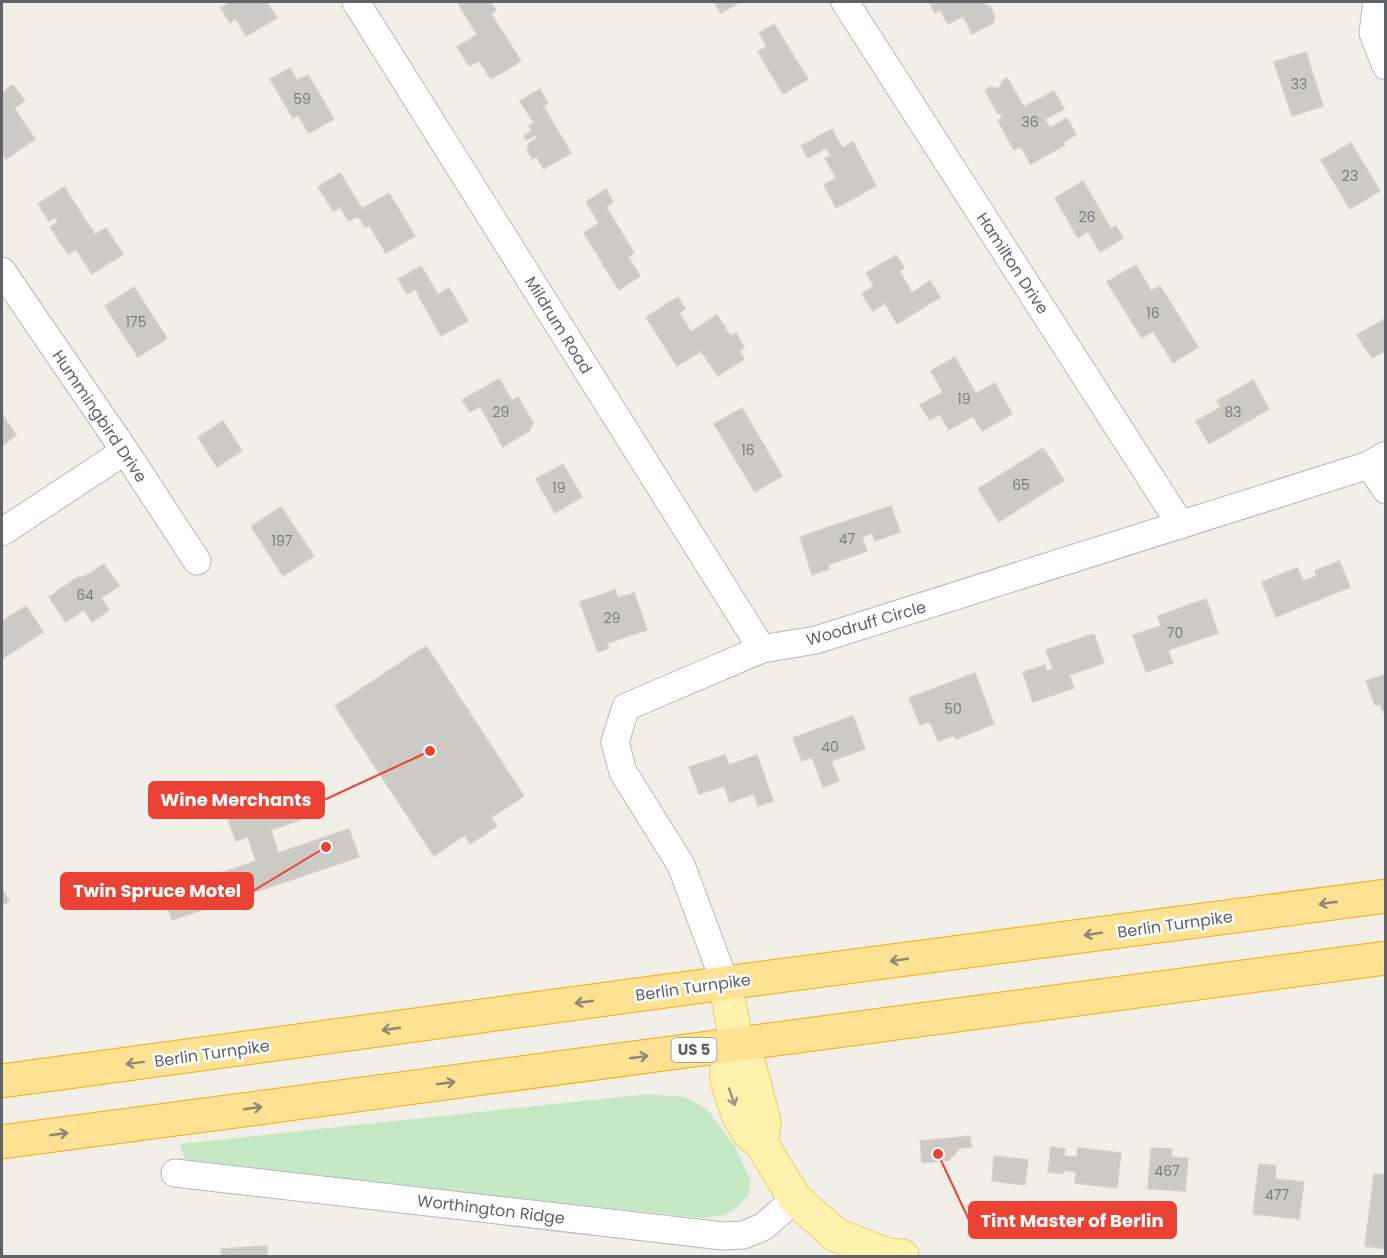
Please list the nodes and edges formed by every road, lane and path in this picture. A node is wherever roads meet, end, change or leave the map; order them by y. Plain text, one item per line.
1 (356, 2) edge
2 (844, 2) edge
3 (1377, 2) edge
4 (1386, 66) edge
5 (2, 271) edge
6 (124, 451) junction
7 (1377, 460) edge
8 (1386, 490) edge
9 (1181, 525) junction
10 (2, 532) edge
11 (197, 561) dead end
12 (762, 649) junction
13 (1386, 896) edge
14 (1386, 958) edge
15 (725, 983) junction
16 (737, 1044) junction
17 (2, 1081) edge
18 (2, 1142) edge
19 (175, 1173) dead end
20 (795, 1199) junction
21 (902, 1257) edge

1 - 12 street, Mildrum Road
2 - 9 street, Hamilton Drive
3 - 4 street
5 - 6 street, Hummingbird Drive
6 - 10 street
6 - 11 street, Hummingbird Drive
7 - 8 street, Woodruff Circle
7 - 9 street, Woodruff Circle
9 - 12 street, Woodruff Circle
12 - 15 street, Woodruff Circle
13 -> 15 highway, Berlin Turnpike
14 - 16 highway, US 5
15 - 16 main road
15 -> 17 highway, Berlin Turnpike
18 -> 16 highway, US 5
16 - 20 main road
19 - 20 street, Worthington Ridge
20 - 21 main road

